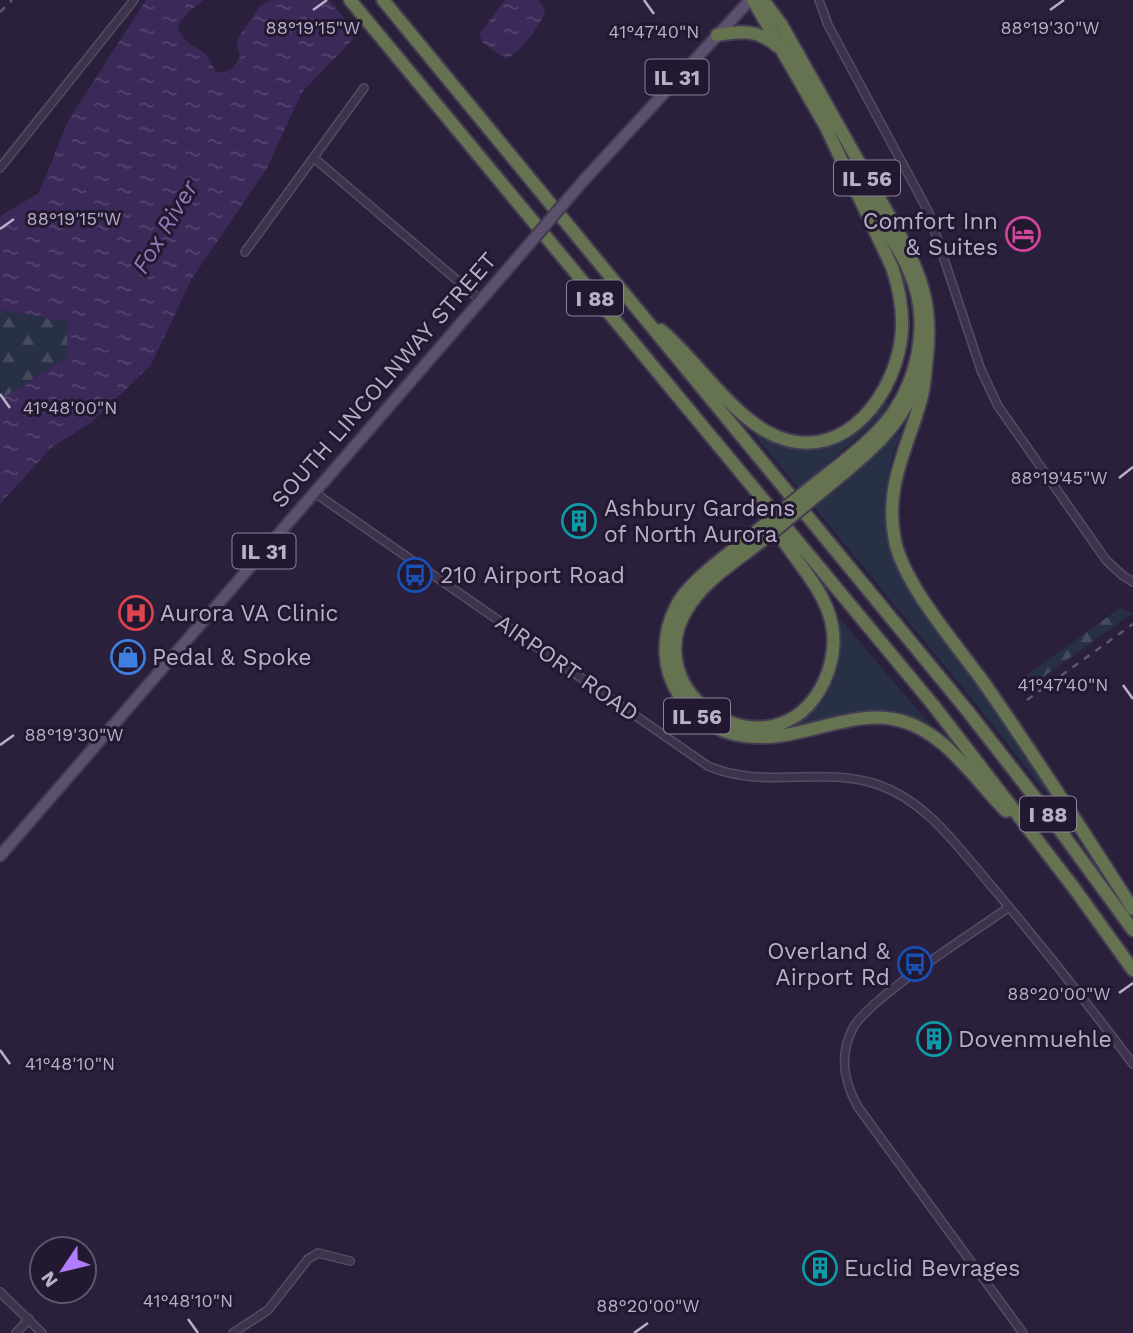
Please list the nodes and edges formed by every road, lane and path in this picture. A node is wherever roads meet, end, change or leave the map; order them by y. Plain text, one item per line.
1 (134, 0) edge
2 (350, 0) edge
3 (383, 0) edge
4 (752, 0) edge
5 (763, 0) edge
6 (777, 0) edge
7 (819, 0) edge
8 (781, 24) junction
9 (717, 35) junction
10 (780, 48) junction
11 (364, 89) dead end
12 (824, 123) junction
13 (314, 158) junction
14 (0, 168) edge
15 (245, 252) dead end
16 (479, 299) junction
17 (636, 310) junction
18 (929, 340) junction
19 (813, 492) junction
20 (315, 493) junction
21 (762, 501) junction
22 (760, 536) junction
23 (1133, 582) edge
24 (1043, 847) junction
25 (0, 856) edge
26 (1009, 907) junction
27 (1133, 909) edge
28 (1133, 930) edge
29 (1133, 970) edge
30 (1133, 1064) edge
31 (350, 1261) dead end
32 (0, 1292) edge
33 (29, 1319) junction
34 (16, 1333) edge
35 (42, 1333) edge
36 (233, 1333) edge
37 (1023, 1333) edge

1 - 14 street
2 - 21 highway, I 88
3 - 17 highway, I 88
4 - 9 main road, SOUTH LINCOLNWAY STREET / IL 31
4 - 10 highway
5 - 8 highway, IL 56
6 - 8 highway
7 - 23 street
8 - 18 highway, IL 56
9 - 10 highway
9 - 16 main road, SOUTH LINCOLNWAY STREET / IL 31, bridge
10 - 12 highway, IL 56
11 - 13 street
12 - 17 highway
12 - 19 highway, IL 56
13 - 15 street
13 - 16 street
16 - 20 main road, SOUTH LINCOLNWAY STREET / IL 31
17 - 28 highway, I 88
18 - 19 highway
18 - 27 highway, IL 56
19 - 22 highway, IL 56, bridge
20 - 25 main road, SOUTH LINCOLNWAY STREET / IL 31
20 - 26 street, AIRPORT ROAD
21 - 22 highway
21 - 24 highway, I 88
22 - 24 highway, IL 56
24 - 29 highway, I 88
26 - 30 street, AIRPORT ROAD
26 - 37 street
31 - 36 street
32 - 33 street
33 - 34 street
33 - 35 street

